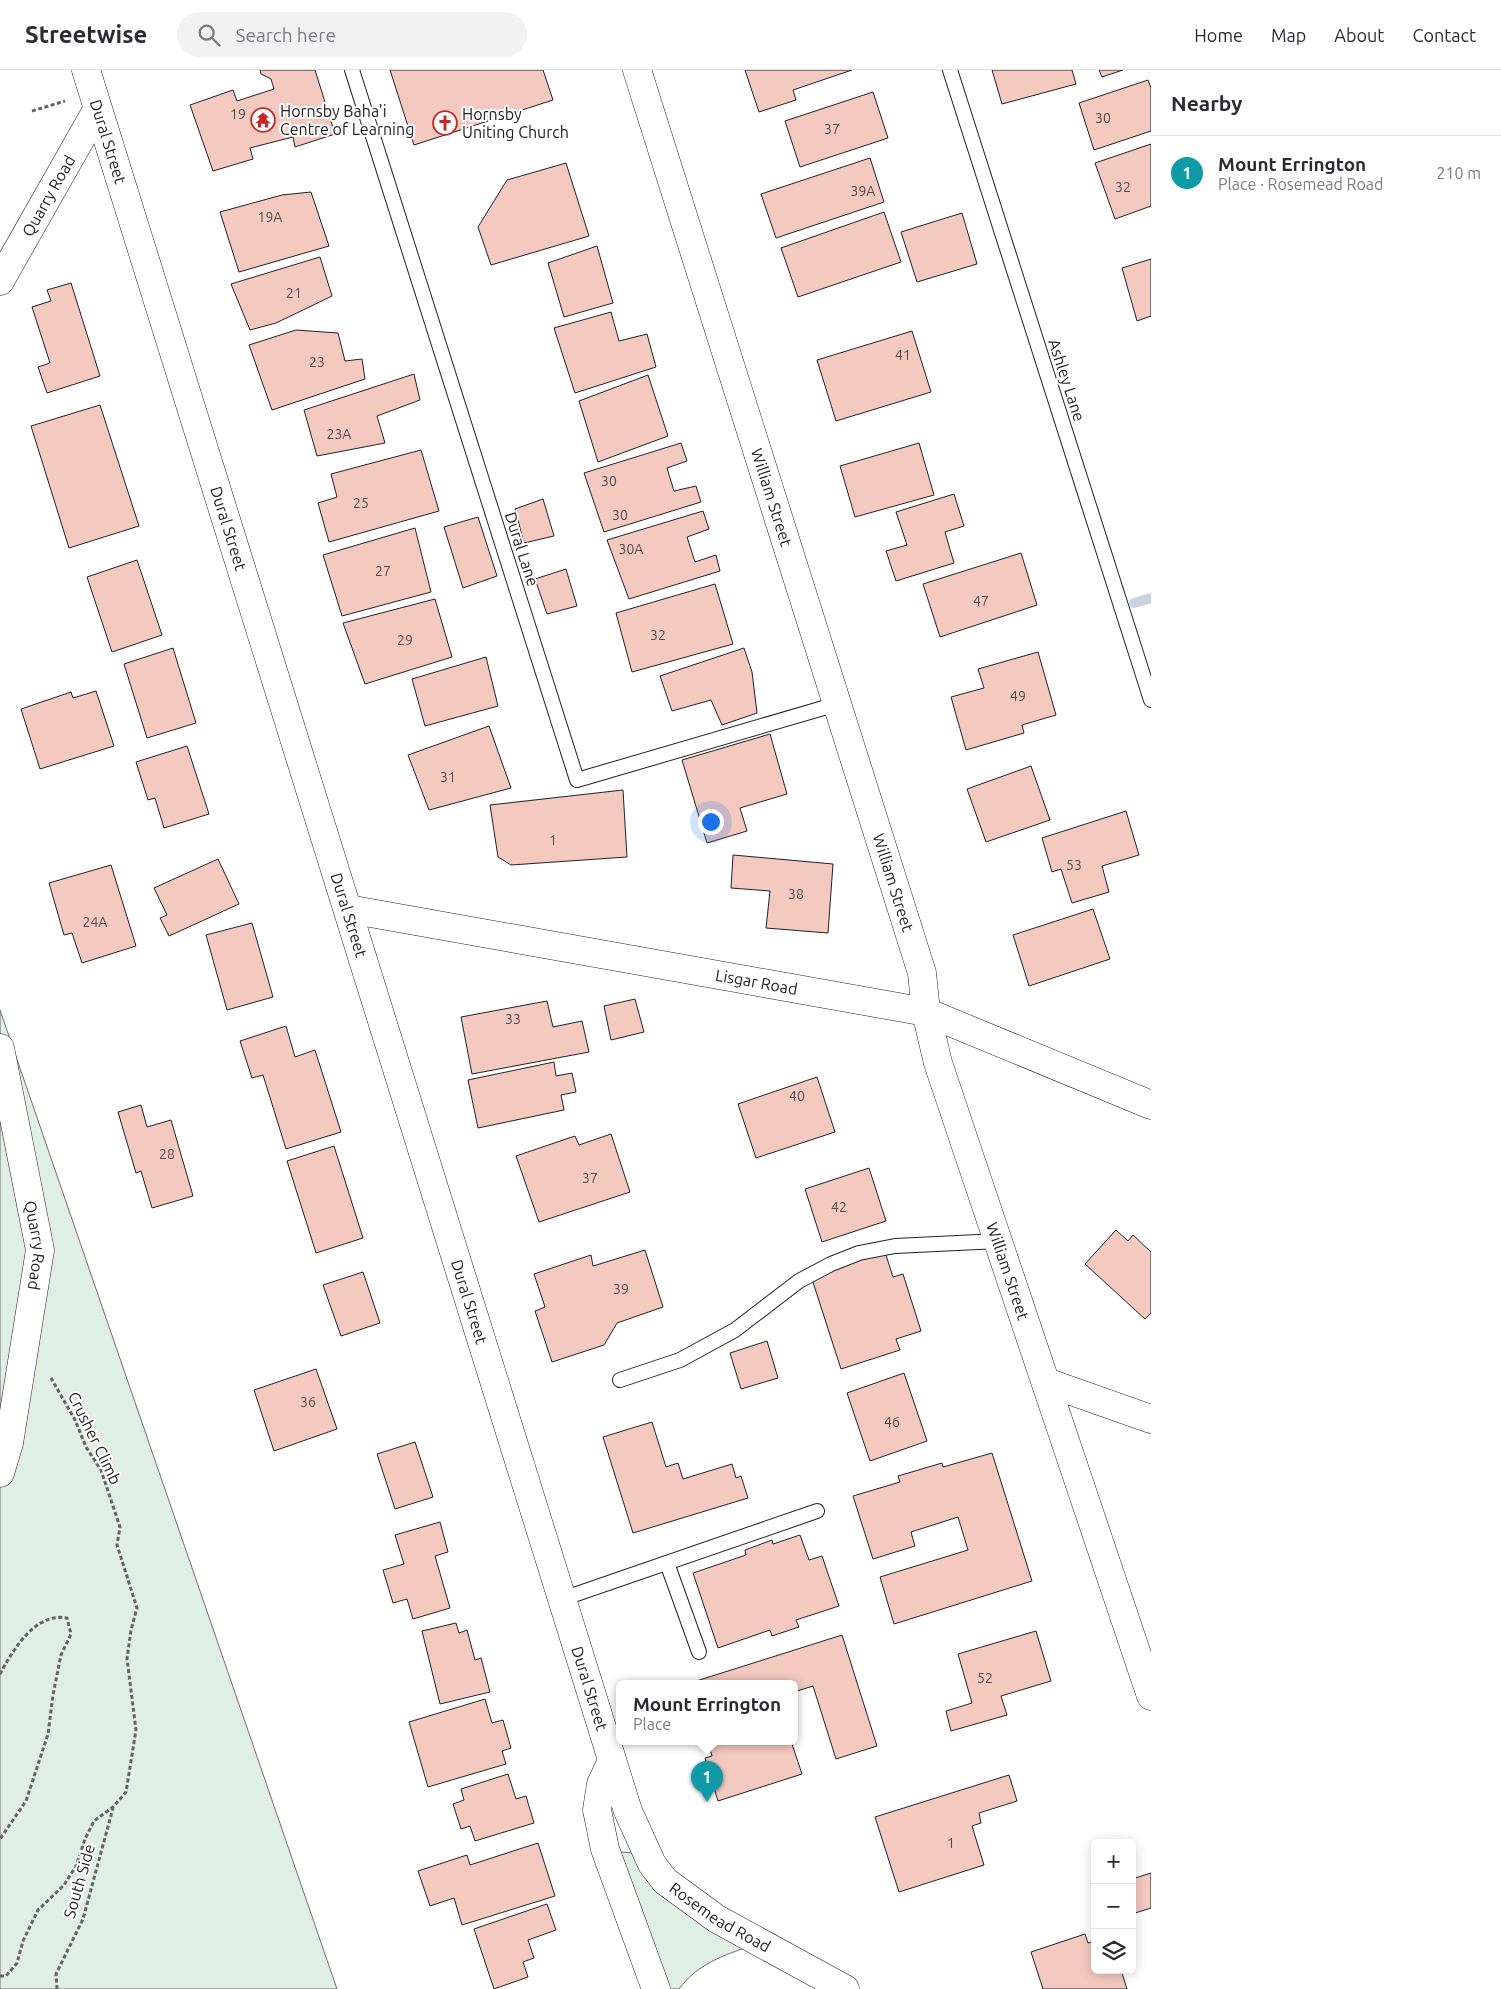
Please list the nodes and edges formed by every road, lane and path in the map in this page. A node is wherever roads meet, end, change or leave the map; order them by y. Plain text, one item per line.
1 (86, 70) edge
2 (352, 70) edge
3 (637, 70) edge
4 (950, 70) edge
5 (67, 100) dead end
6 (97, 110) junction
7 (32, 111) dead end
8 (0, 281) edge
9 (1151, 700) edge
10 (837, 704) junction
11 (348, 909) junction
12 (926, 1012) junction
13 (0, 1048) edge
14 (1151, 1105) edge
15 (999, 1241) junction
16 (25, 1348) junction
17 (620, 1380) dead end
18 (1046, 1382) junction
19 (1151, 1418) edge
20 (0, 1474) edge
21 (817, 1511) dead end
22 (667, 1563) junction
23 (562, 1599) junction
24 (698, 1652) dead end
25 (0, 1674) edge
26 (1151, 1696) edge
27 (612, 1761) junction
28 (113, 1807) junction
29 (628, 1811) joint
30 (0, 1839) edge
31 (0, 1976) edge
32 (57, 1989) edge
33 (656, 1989) edge
34 (846, 1989) edge

1 - 6 street, Dural Street
2 - 10 lane, Dural Lane
3 - 10 street, William Street
4 - 9 lane, Ashley Lane
5 - 7 path
6 - 8 street, Quarry Road
6 - 11 street, Dural Street
10 - 12 street, William Street
11 - 12 street, Lisgar Road
11 - 23 street, Dural Street
12 - 14 street, Lisgar Road
12 - 15 street, William Street
13 - 16 street, Quarry Road
15 - 17 lane
15 - 18 street, William Street
16 - 20 street, Quarry Road
16 - 28 path, Crusher Climb
18 - 19 street
18 - 26 street, William Street
21 - 22 lane
22 - 23 lane
22 - 24 lane
23 - 27 street, Dural Street
25 - 30 path
27 - 29 street, Dural Street
27 - 33 street
28 - 31 path, Crusher Climb
28 - 32 path, South Side
29 - 34 street, Rosemead Road

